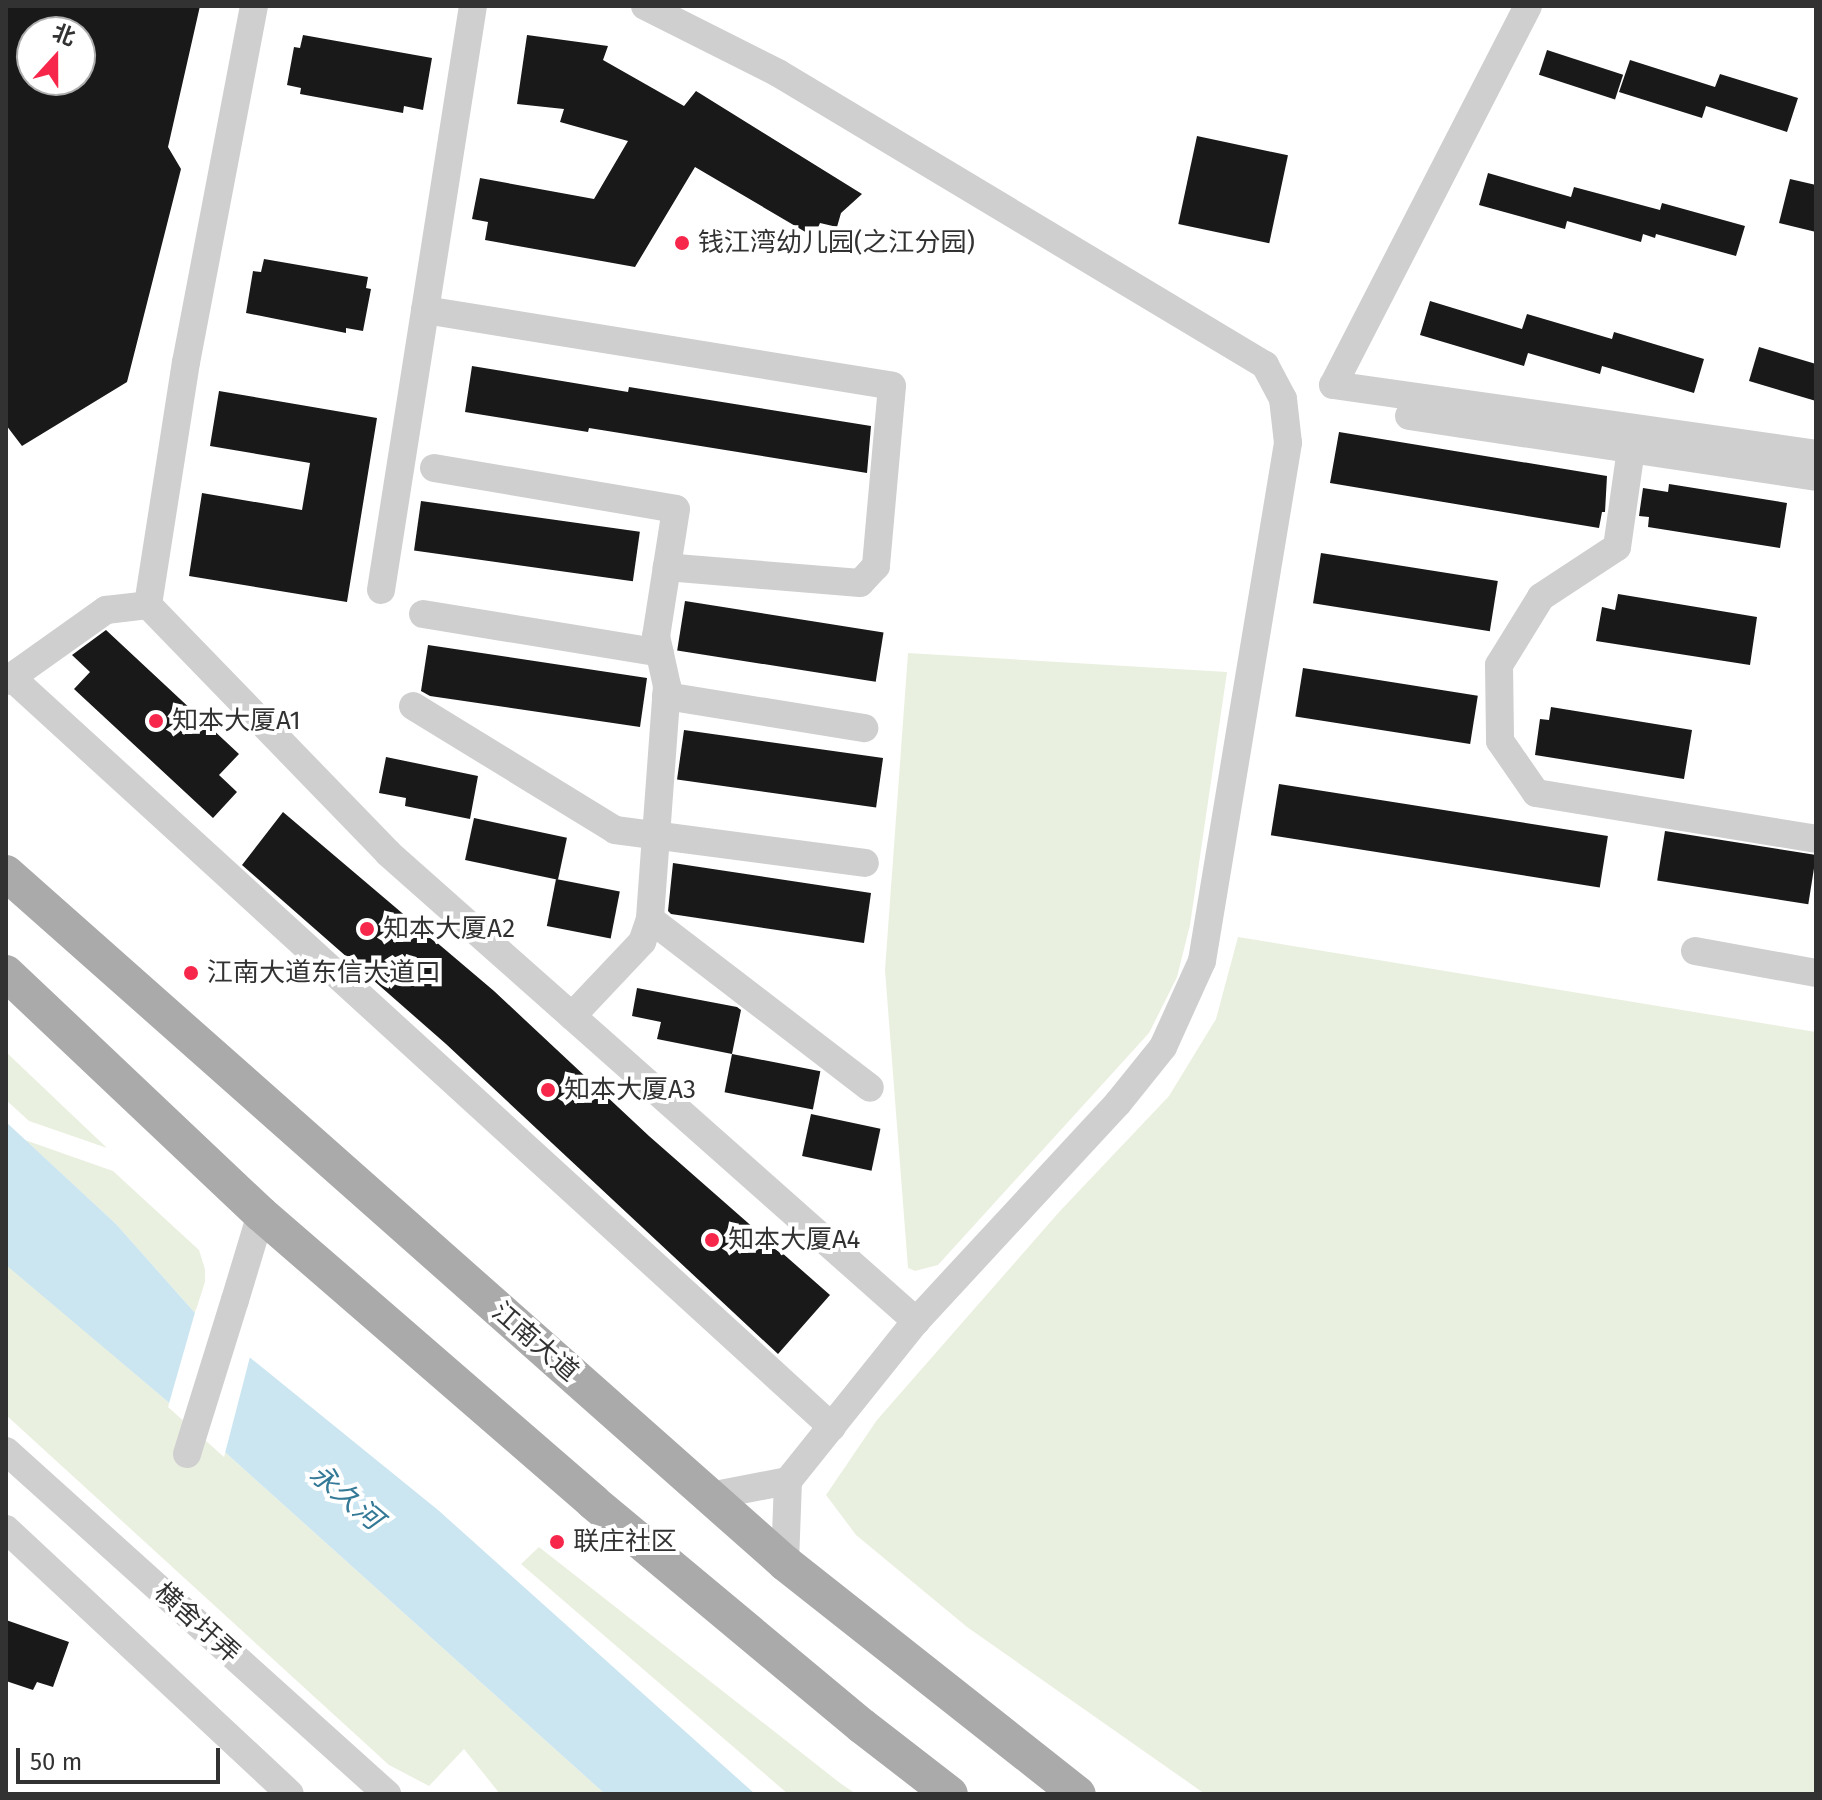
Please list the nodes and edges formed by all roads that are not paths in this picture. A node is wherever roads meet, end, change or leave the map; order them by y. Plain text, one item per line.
1 (254, 6) edge
2 (473, 6) edge
3 (645, 6) edge
4 (1528, 6) edge
5 (425, 310) junction
6 (1329, 403) dead end
7 (1631, 449) junction
8 (1816, 454) edge
9 (434, 468) dead end
10 (1816, 477) edge
11 (667, 567) junction
12 (381, 590) dead end
13 (148, 605) junction
14 (423, 614) dead end
15 (660, 653) junction
16 (8, 679) edge
17 (666, 696) junction
18 (413, 706) dead end
19 (864, 728) dead end
20 (656, 835) junction
21 (1816, 839) edge
22 (865, 863) dead end
23 (6, 873) edge
24 (650, 919) junction
25 (1695, 951) dead end
26 (6, 973) edge
27 (1816, 973) edge
28 (572, 1016) junction
29 (870, 1088) dead end
30 (261, 1214) junction
31 (916, 1321) junction
32 (832, 1427) junction
33 (6, 1451) edge
34 (187, 1454) dead end
35 (788, 1481) junction
36 (710, 1496) junction
37 (6, 1529) edge
38 (785, 1563) junction
39 (290, 1794) edge
40 (387, 1794) edge
41 (950, 1794) edge
42 (1078, 1794) edge

1 - 13 street
2 - 5 street
3 - 31 street
4 - 8 street
5 - 11 street
5 - 12 street
6 - 7 street
7 - 10 street
7 - 21 street
9 - 11 street
11 - 15 street
13 - 16 street
13 - 28 street
14 - 15 street
15 - 17 street
16 - 32 street
17 - 19 street
17 - 20 street
18 - 20 street
20 - 22 street
20 - 24 street
23 - 36 main road, 江南大道
24 - 28 street
24 - 29 street
25 - 27 street
26 - 30 main road
28 - 31 street
30 - 34 street, bridge
30 - 41 main road
31 - 32 street
32 - 35 street
33 - 40 street, 横舍圩弄
35 - 36 street
35 - 38 street
36 - 38 main road, 江南大道
37 - 39 street
38 - 42 main road, 江南大道

